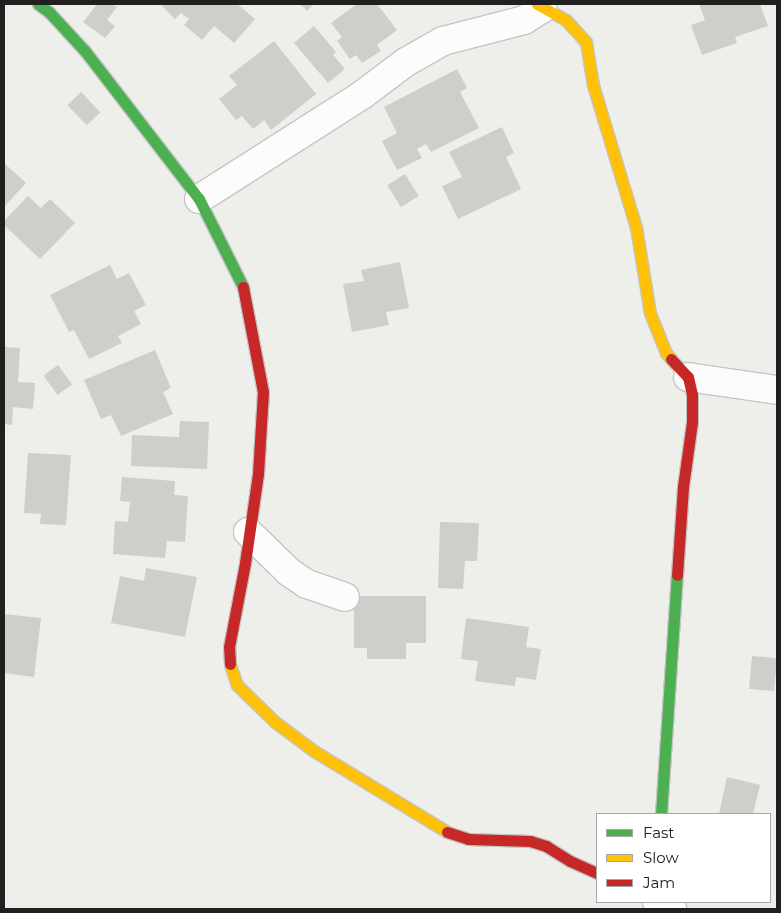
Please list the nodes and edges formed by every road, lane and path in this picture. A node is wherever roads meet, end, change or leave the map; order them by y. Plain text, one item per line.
1 (38, 4) edge
2 (540, 6) edge
3 (199, 200) junction
4 (688, 377) junction
5 (777, 390) edge
6 (248, 532) junction
7 (345, 596) dead end
8 (662, 813) edge
9 (596, 872) edge
10 (659, 903) edge
11 (672, 909) edge

1 - 3 street
2 - 3 street
2 - 4 street
3 - 6 street
4 - 5 street
4 - 8 street
6 - 7 street
6 - 9 street
10 - 11 street

